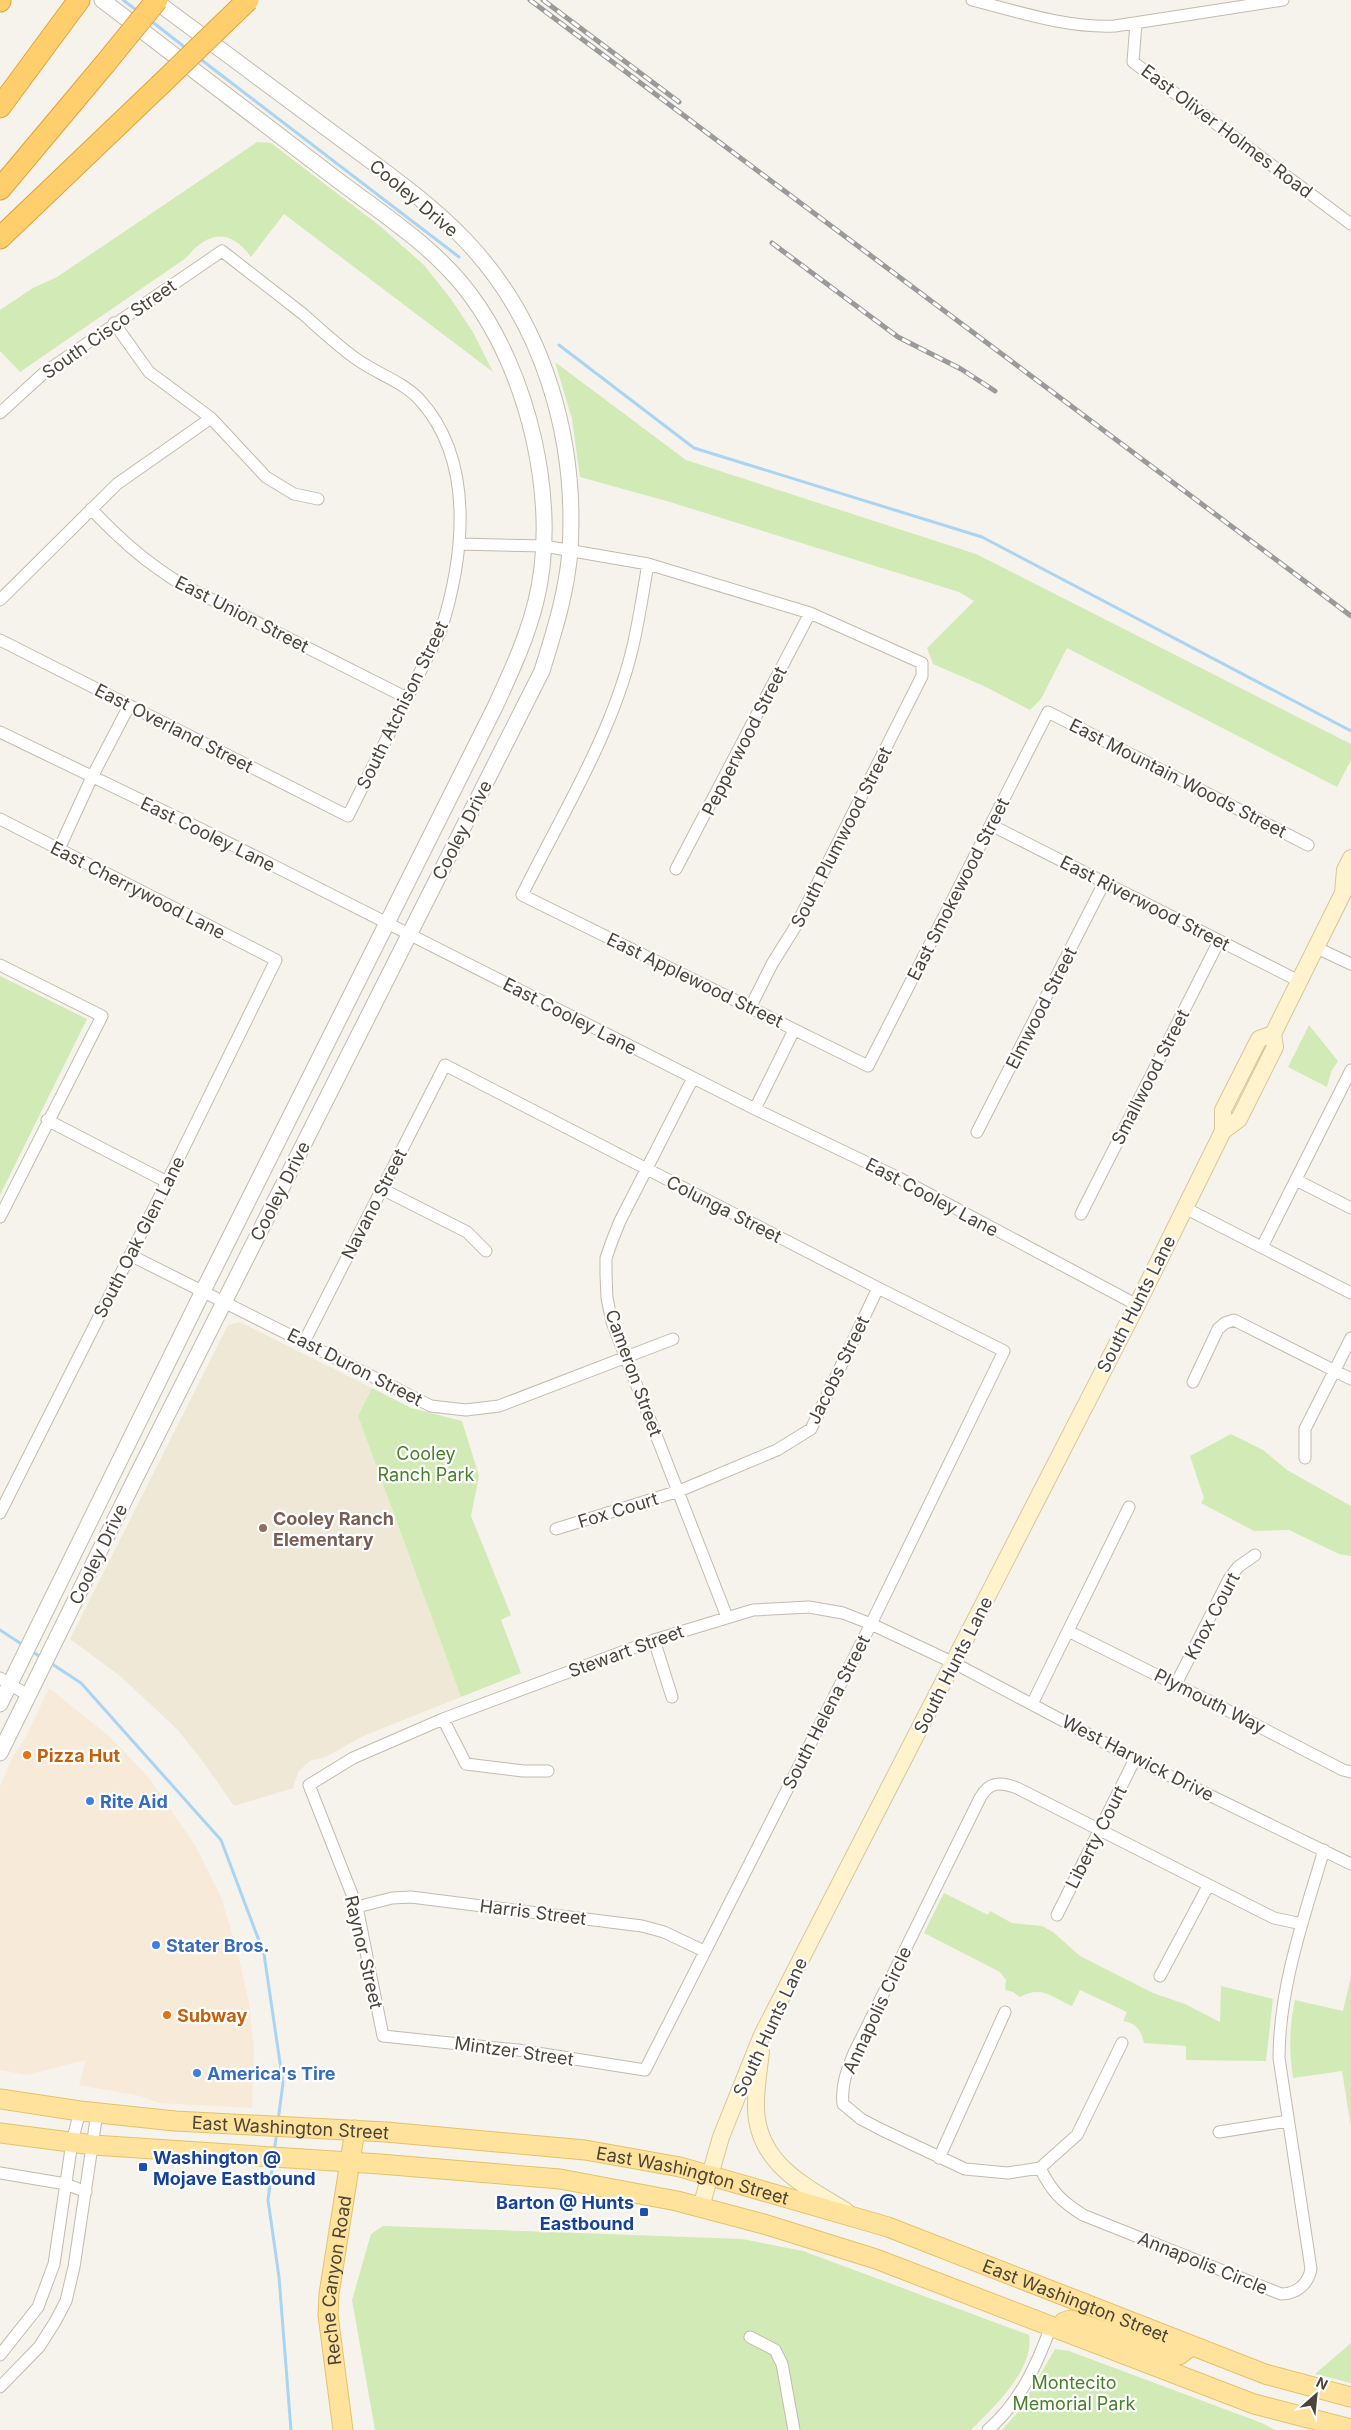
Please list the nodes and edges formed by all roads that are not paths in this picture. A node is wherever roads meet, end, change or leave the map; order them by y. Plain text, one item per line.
1 (79, 0) edge
2 (102, 0) edge
3 (155, 0) edge
4 (248, 0) edge
5 (972, 0) edge
6 (1283, 0) edge
7 (1136, 23) junction
8 (0, 107) edge
9 (0, 189) edge
10 (1351, 224) edge
11 (0, 238) edge
12 (222, 251) joint
13 (114, 323) junction
14 (0, 413) edge
15 (211, 418) junction
16 (318, 498) dead end
17 (91, 509) junction
18 (459, 544) junction
19 (544, 546) junction
20 (570, 550) junction
21 (648, 564) junction
22 (0, 600) edge
23 (810, 613) junction
24 (0, 640) edge
25 (407, 698) junction
26 (129, 706) junction
27 (1048, 712) joint
28 (0, 732) edge
29 (92, 777) junction
30 (348, 816) joint
31 (0, 819) edge
32 (991, 825) junction
33 (1308, 845) dead end
34 (59, 849) junction
35 (1351, 858) edge
36 (676, 869) dead end
37 (1104, 883) junction
38 (1347, 890) edge
39 (387, 924) junction
40 (408, 936) junction
41 (1219, 941) junction
42 (1315, 947) junction
43 (276, 960) joint
44 (1351, 964) edge
45 (0, 965) edge
46 (1300, 981) junction
47 (750, 1008) junction
48 (794, 1030) junction
49 (445, 1065) joint
50 (868, 1066) joint
51 (1351, 1070) edge
52 (693, 1078) junction
53 (755, 1109) junction
54 (47, 1120) junction
55 (978, 1132) dead end
56 (646, 1168) junction
57 (1296, 1180) junction
58 (167, 1182) junction
59 (382, 1189) junction
60 (1185, 1208) junction
61 (1351, 1208) edge
62 (1081, 1214) dead end
63 (0, 1217) edge
64 (1262, 1247) junction
65 (486, 1252) dead end
66 (130, 1255) junction
67 (878, 1288) junction
68 (203, 1291) junction
69 (1351, 1292) edge
70 (225, 1302) junction
71 (1137, 1305) junction
72 (1351, 1338) edge
73 (673, 1339) dead end
74 (304, 1342) junction
75 (1004, 1351) joint
76 (626, 1357) junction
77 (1334, 1370) junction
78 (1351, 1379) edge
79 (1193, 1382) dead end
80 (1305, 1458) dead end
81 (679, 1491) junction
82 (1129, 1507) dead end
83 (0, 1513) edge
84 (556, 1529) dead end
85 (1255, 1555) dead end
86 (56, 1592) junction
87 (75, 1601) junction
88 (727, 1617) junction
89 (871, 1624) junction
90 (1068, 1632) junction
91 (654, 1640) junction
92 (954, 1663) junction
93 (5, 1681) edge
94 (1176, 1684) junction
95 (30, 1696) junction
96 (672, 1697) dead end
97 (0, 1704) edge
98 (1032, 1704) junction
99 (443, 1719) junction
100 (0, 1753) edge
101 (1135, 1759) junction
102 (548, 1771) dead end
103 (1351, 1772) edge
104 (309, 1786) joint
105 (1100, 1830) junction
106 (1324, 1850) junction
107 (1351, 1864) edge
108 (1208, 1886) junction
109 (357, 1907) junction
110 (1057, 1915) dead end
111 (1302, 1924) junction
112 (704, 1951) junction
113 (1160, 1976) dead end
114 (1005, 2012) dead end
115 (762, 2035) junction
116 (382, 2036) joint
117 (1122, 2043) dead end
118 (644, 2070) joint
119 (0, 2099) edge
120 (88, 2112) junction
121 (1288, 2122) junction
122 (355, 2130) junction
123 (1219, 2132) dead end
124 (0, 2133) edge
125 (72, 2142) junction
126 (93, 2145) junction
127 (939, 2158) junction
128 (351, 2162) junction
129 (1040, 2168) junction
130 (0, 2173) edge
131 (709, 2174) junction
132 (66, 2184) junction
133 (86, 2192) junction
134 (701, 2207) junction
135 (857, 2217) junction
136 (1051, 2326) junction
137 (750, 2336) dead end
138 (1191, 2346) junction
139 (0, 2354) edge
140 (0, 2387) edge
141 (1351, 2397) edge
142 (1294, 2422) edge
143 (1351, 2429) edge
144 (343, 2430) edge
145 (794, 2430) edge
146 (988, 2430) edge

1 - 8 highway
2 - 19 street, Cooley Drive
3 - 9 highway, bridge
3 - 20 street, Cooley Drive
4 - 11 highway, bridge
5 - 7 street
6 - 7 street
7 - 10 street, East Oliver Holmes Road
12 - 13 street, South Cisco Street
12 - 18 street, South Atchison Street
13 - 14 street, South Cisco Street
13 - 15 street
15 - 16 street
15 - 17 street
17 - 22 street
17 - 25 street, East Union Street
18 - 19 street
18 - 25 street, South Atchison Street
19 - 20 street
19 - 39 street, Cooley Drive
20 - 21 street
20 - 40 street, Cooley Drive
21 - 23 street
21 - 47 street, East Applewood Street
23 - 36 street, Pepperwood Street
23 - 47 street, South Plumwood Street
24 - 26 street, East Overland Street
25 - 30 street, South Atchison Street
26 - 29 street
26 - 30 street, East Overland Street
27 - 32 street, East Smokewood Street
27 - 33 street, East Mountain Woods Street
28 - 29 street, East Cooley Lane
29 - 34 street
29 - 39 street, East Cooley Lane
31 - 34 street, East Cherrywood Lane
32 - 37 street, East Riverwood Street
32 - 50 street, East Smokewood Street
34 - 43 street, East Cherrywood Lane
35 - 38 main road, South Hunts Lane
37 - 41 street, East Riverwood Street
37 - 55 street, Elmwood Street
38 - 42 main road, South Hunts Lane
39 - 40 street, East Cooley Lane
39 - 68 street, Cooley Drive
40 - 52 street, East Cooley Lane
40 - 70 street, Cooley Drive
41 - 46 street, East Riverwood Street
41 - 62 street, Smallwood Street
42 - 44 street
42 - 46 main road, South Hunts Lane
43 - 58 street, South Oak Glen Lane
45 - 54 street
46 - 60 main road, South Hunts Lane
47 - 48 street, East Applewood Street
48 - 50 street, East Applewood Street
48 - 53 street
49 - 56 street, Colunga Street
49 - 59 street, Navano Street
51 - 57 street
52 - 53 street, East Cooley Lane
52 - 56 street, Cameron Street
53 - 71 street, East Cooley Lane
54 - 58 street
54 - 63 street
56 - 67 street, Colunga Street
56 - 76 street, Cameron Street
57 - 61 street
57 - 64 street
58 - 66 street, South Oak Glen Lane
59 - 65 street
59 - 74 street, Navano Street
60 - 64 street
60 - 71 main road, South Hunts Lane
64 - 69 street
66 - 68 street, East Duron Street
66 - 83 street, South Oak Glen Lane
67 - 75 street, Colunga Street
67 - 81 street, Jacobs Street
68 - 70 street, East Duron Street
68 - 86 street, Cooley Drive
70 - 74 street, East Duron Street
70 - 87 street, Cooley Drive
71 - 92 main road, South Hunts Lane
72 - 77 street
73 - 76 street, East Duron Street
74 - 76 street, East Duron Street
75 - 89 street, South Helena Street
76 - 81 street, Cameron Street
77 - 78 street
77 - 79 street
77 - 80 street
81 - 84 street, Fox Court
81 - 88 street, Cameron Street
82 - 90 street
85 - 94 street, Knox Court
86 - 87 street
86 - 93 street, Cooley Drive
87 - 95 street, Cooley Drive
88 - 89 street, Stewart Street
88 - 91 street, Stewart Street
89 - 92 street, Stewart Street
89 - 112 street, South Helena Street
90 - 94 street, Plymouth Way
90 - 98 street
91 - 96 street
91 - 99 street, Stewart Street
92 - 98 street, West Harwick Drive
92 - 115 main road, South Hunts Lane
93 - 95 street
93 - 97 street, Cooley Drive
94 - 103 street, Plymouth Way
95 - 100 street, Cooley Drive
98 - 101 street, West Harwick Drive
99 - 102 street
99 - 104 street, Stewart Street
101 - 105 street, Liberty Court
101 - 106 street, West Harwick Drive
104 - 109 street, Raynor Street
105 - 108 street, Annapolis Circle
105 - 110 street, Liberty Court
105 - 127 street, Annapolis Circle
106 - 107 street, West Harwick Drive
106 - 111 street, Annapolis Circle
108 - 111 street, Annapolis Circle
108 - 113 street
109 - 112 street, Harris Street
109 - 116 street, Raynor Street
111 - 121 street, Annapolis Circle
112 - 118 street, South Helena Street
114 - 127 street
115 - 131 main road, South Hunts Lane
115 - 135 main road
116 - 118 street, Mintzer Street
117 - 129 street
119 - 120 main road, East Washington Street
120 - 122 main road, East Washington Street
120 - 125 street
120 - 126 street
121 - 123 street
121 - 129 street, Annapolis Circle
122 - 128 main road, Reche Canyon Road
122 - 131 main road, East Washington Street
124 - 125 main road, East Washington Street
125 - 126 main road, East Washington Street
125 - 132 street
126 - 128 main road, East Washington Street
126 - 133 street
127 - 129 street, Annapolis Circle
128 - 134 main road, East Washington Street
128 - 144 main road, Reche Canyon Road
130 - 132 street
131 - 134 main road, South Hunts Lane
131 - 135 main road, East Washington Street
132 - 133 street
132 - 139 street
133 - 140 street
134 - 136 main road, East Washington Street
135 - 138 main road, East Washington Street
136 - 138 main road
136 - 142 main road, East Washington Street
136 - 146 street
137 - 145 street
138 - 141 main road, East Washington Street
142 - 143 main road, East Washington Street

